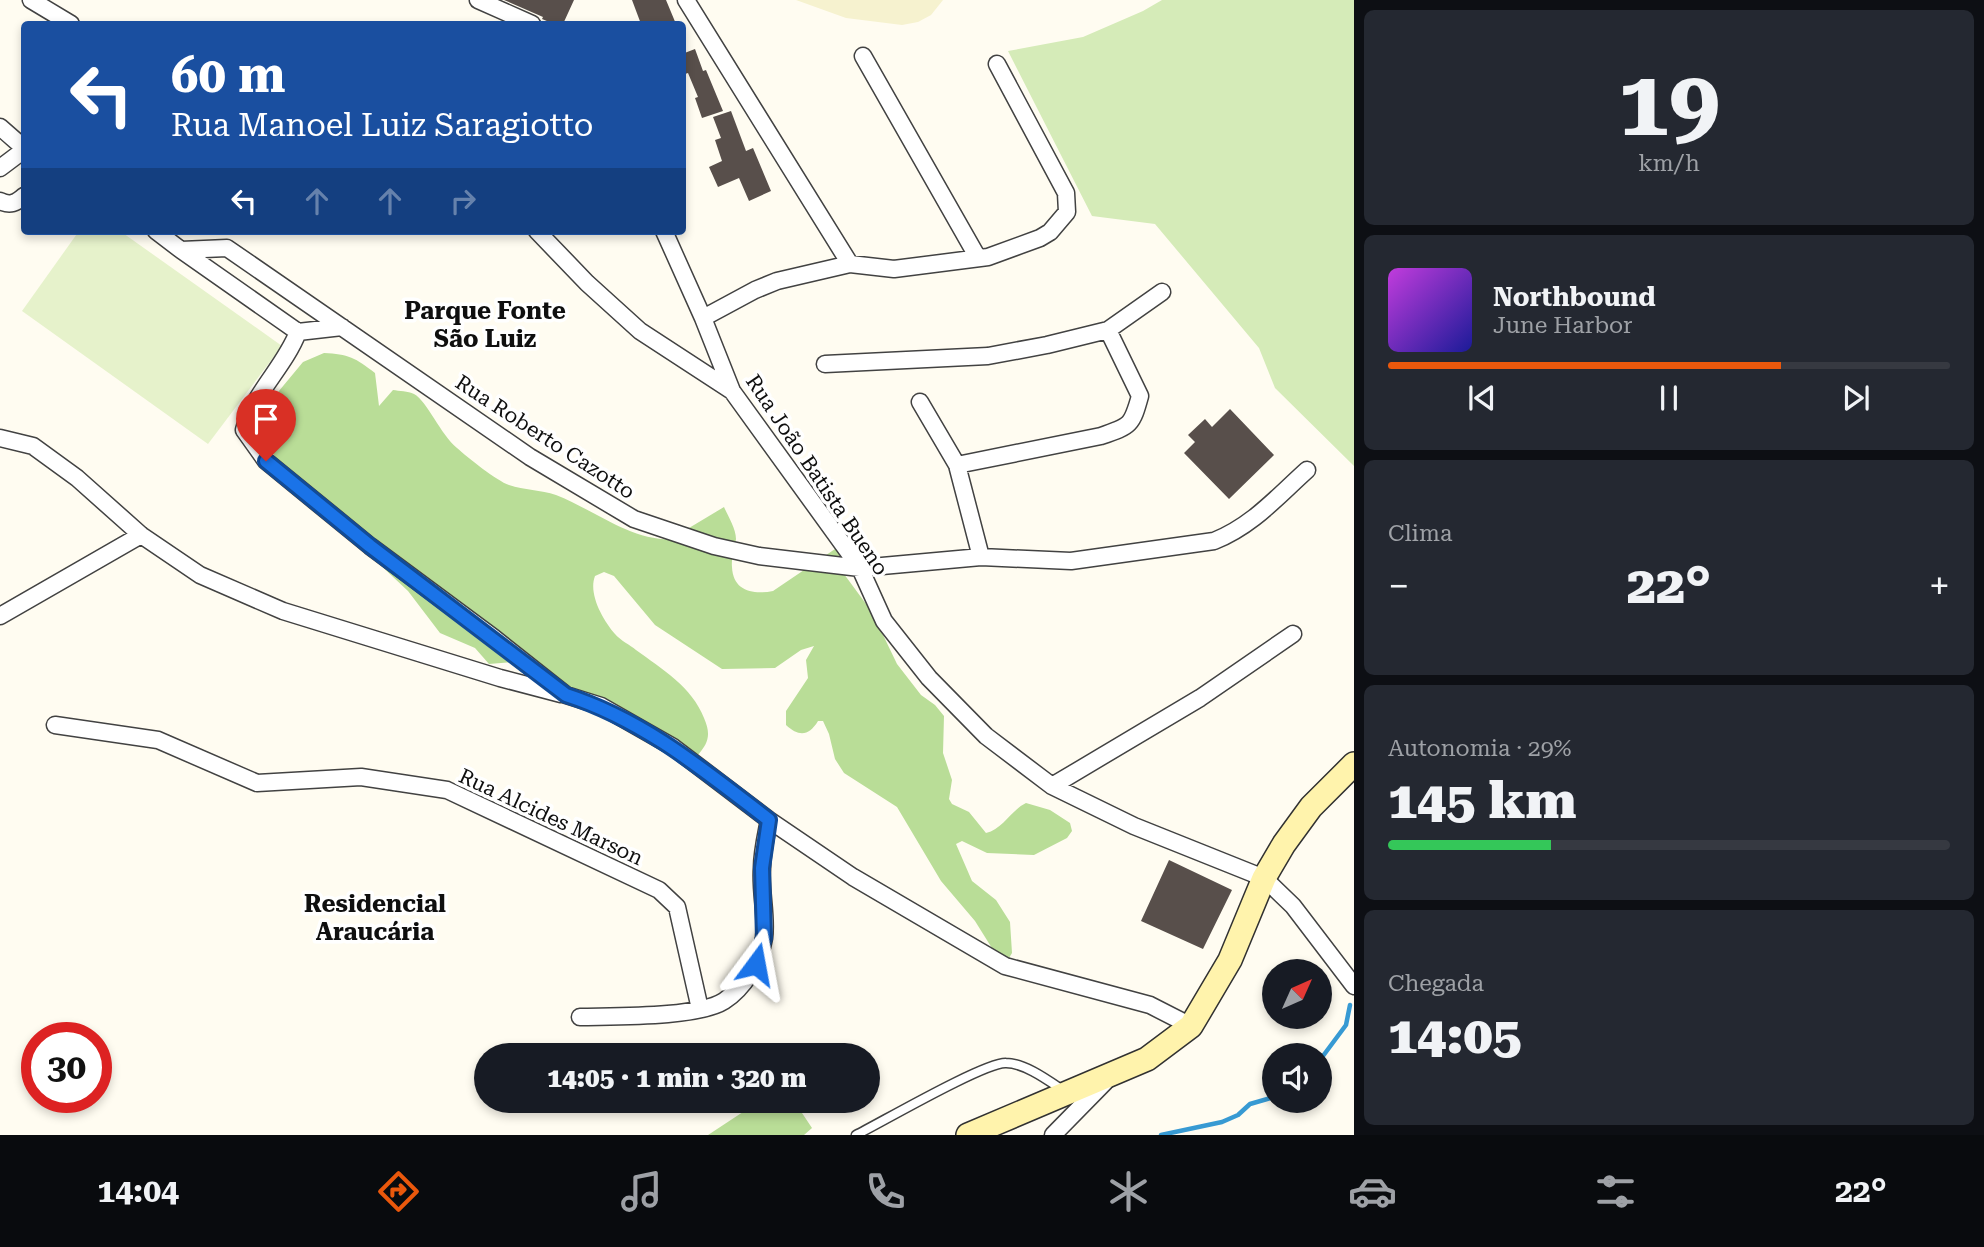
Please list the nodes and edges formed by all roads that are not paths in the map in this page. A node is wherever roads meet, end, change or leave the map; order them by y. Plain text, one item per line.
1 (31, 0) edge
2 (478, 0) edge
3 (686, 0) edge
4 (66, 21) edge
5 (525, 21) edge
6 (863, 56) dead end
7 (997, 64) dead end
8 (0, 127) edge
9 (21, 146) edge
10 (21, 151) edge
11 (0, 168) edge
12 (21, 199) edge
13 (0, 201) edge
14 (161, 235) edge
15 (541, 235) edge
16 (666, 235) edge
17 (181, 250) junction
18 (978, 258) junction
19 (850, 264) junction
20 (1162, 292) dead end
21 (703, 318) junction
22 (342, 327) junction
23 (1108, 330) junction
24 (298, 332) junction
25 (825, 364) dead end
26 (732, 391) junction
27 (920, 402) dead end
28 (0, 438) edge
29 (957, 465) junction
30 (1307, 470) dead end
31 (141, 535) junction
32 (981, 557) junction
33 (860, 568) junction
34 (0, 616) edge
35 (1293, 634) dead end
36 (566, 695) junction
37 (55, 725) dead end
38 (1354, 764) edge
39 (1052, 786) junction
40 (769, 820) junction
41 (1264, 878) junction
42 (1354, 986) edge
43 (700, 1009) junction
44 (580, 1017) dead end
45 (1191, 1026) junction
46 (1114, 1073) junction
47 (1066, 1092) junction
48 (856, 1135) edge
49 (968, 1135) edge
50 (1052, 1135) edge

1 - 4 street
2 - 5 street
3 - 19 street
6 - 18 street
7 - 18 street
8 - 9 street
10 - 11 street
12 - 13 street
14 - 17 street
15 - 26 street
16 - 21 street, Rua João Batista Bueno
17 - 22 street, Rua Roberto Cazotto
17 - 24 street
18 - 19 street
19 - 21 street
20 - 23 street
21 - 26 street, Rua João Batista Bueno
22 - 24 street
22 - 33 street, Rua Roberto Cazotto
23 - 25 street
23 - 29 street
24 - 36 street
26 - 33 street, Rua João Batista Bueno
27 - 29 street
28 - 31 street
29 - 32 street
30 - 32 street, Rua Roberto Cazotto
31 - 34 street
31 - 36 street
32 - 33 street, Rua Roberto Cazotto
33 - 39 street, Rua João Batista Bueno
35 - 39 street
36 - 40 street
37 - 43 street, Rua Alcides Marson
38 - 41 main road
39 - 41 street, Rua João Batista Bueno
40 - 43 street
40 - 45 street
41 - 42 street
41 - 45 main road
43 - 44 street
45 - 46 main road
46 - 47 main road
46 - 50 street
47 - 48 lane
47 - 49 main road

